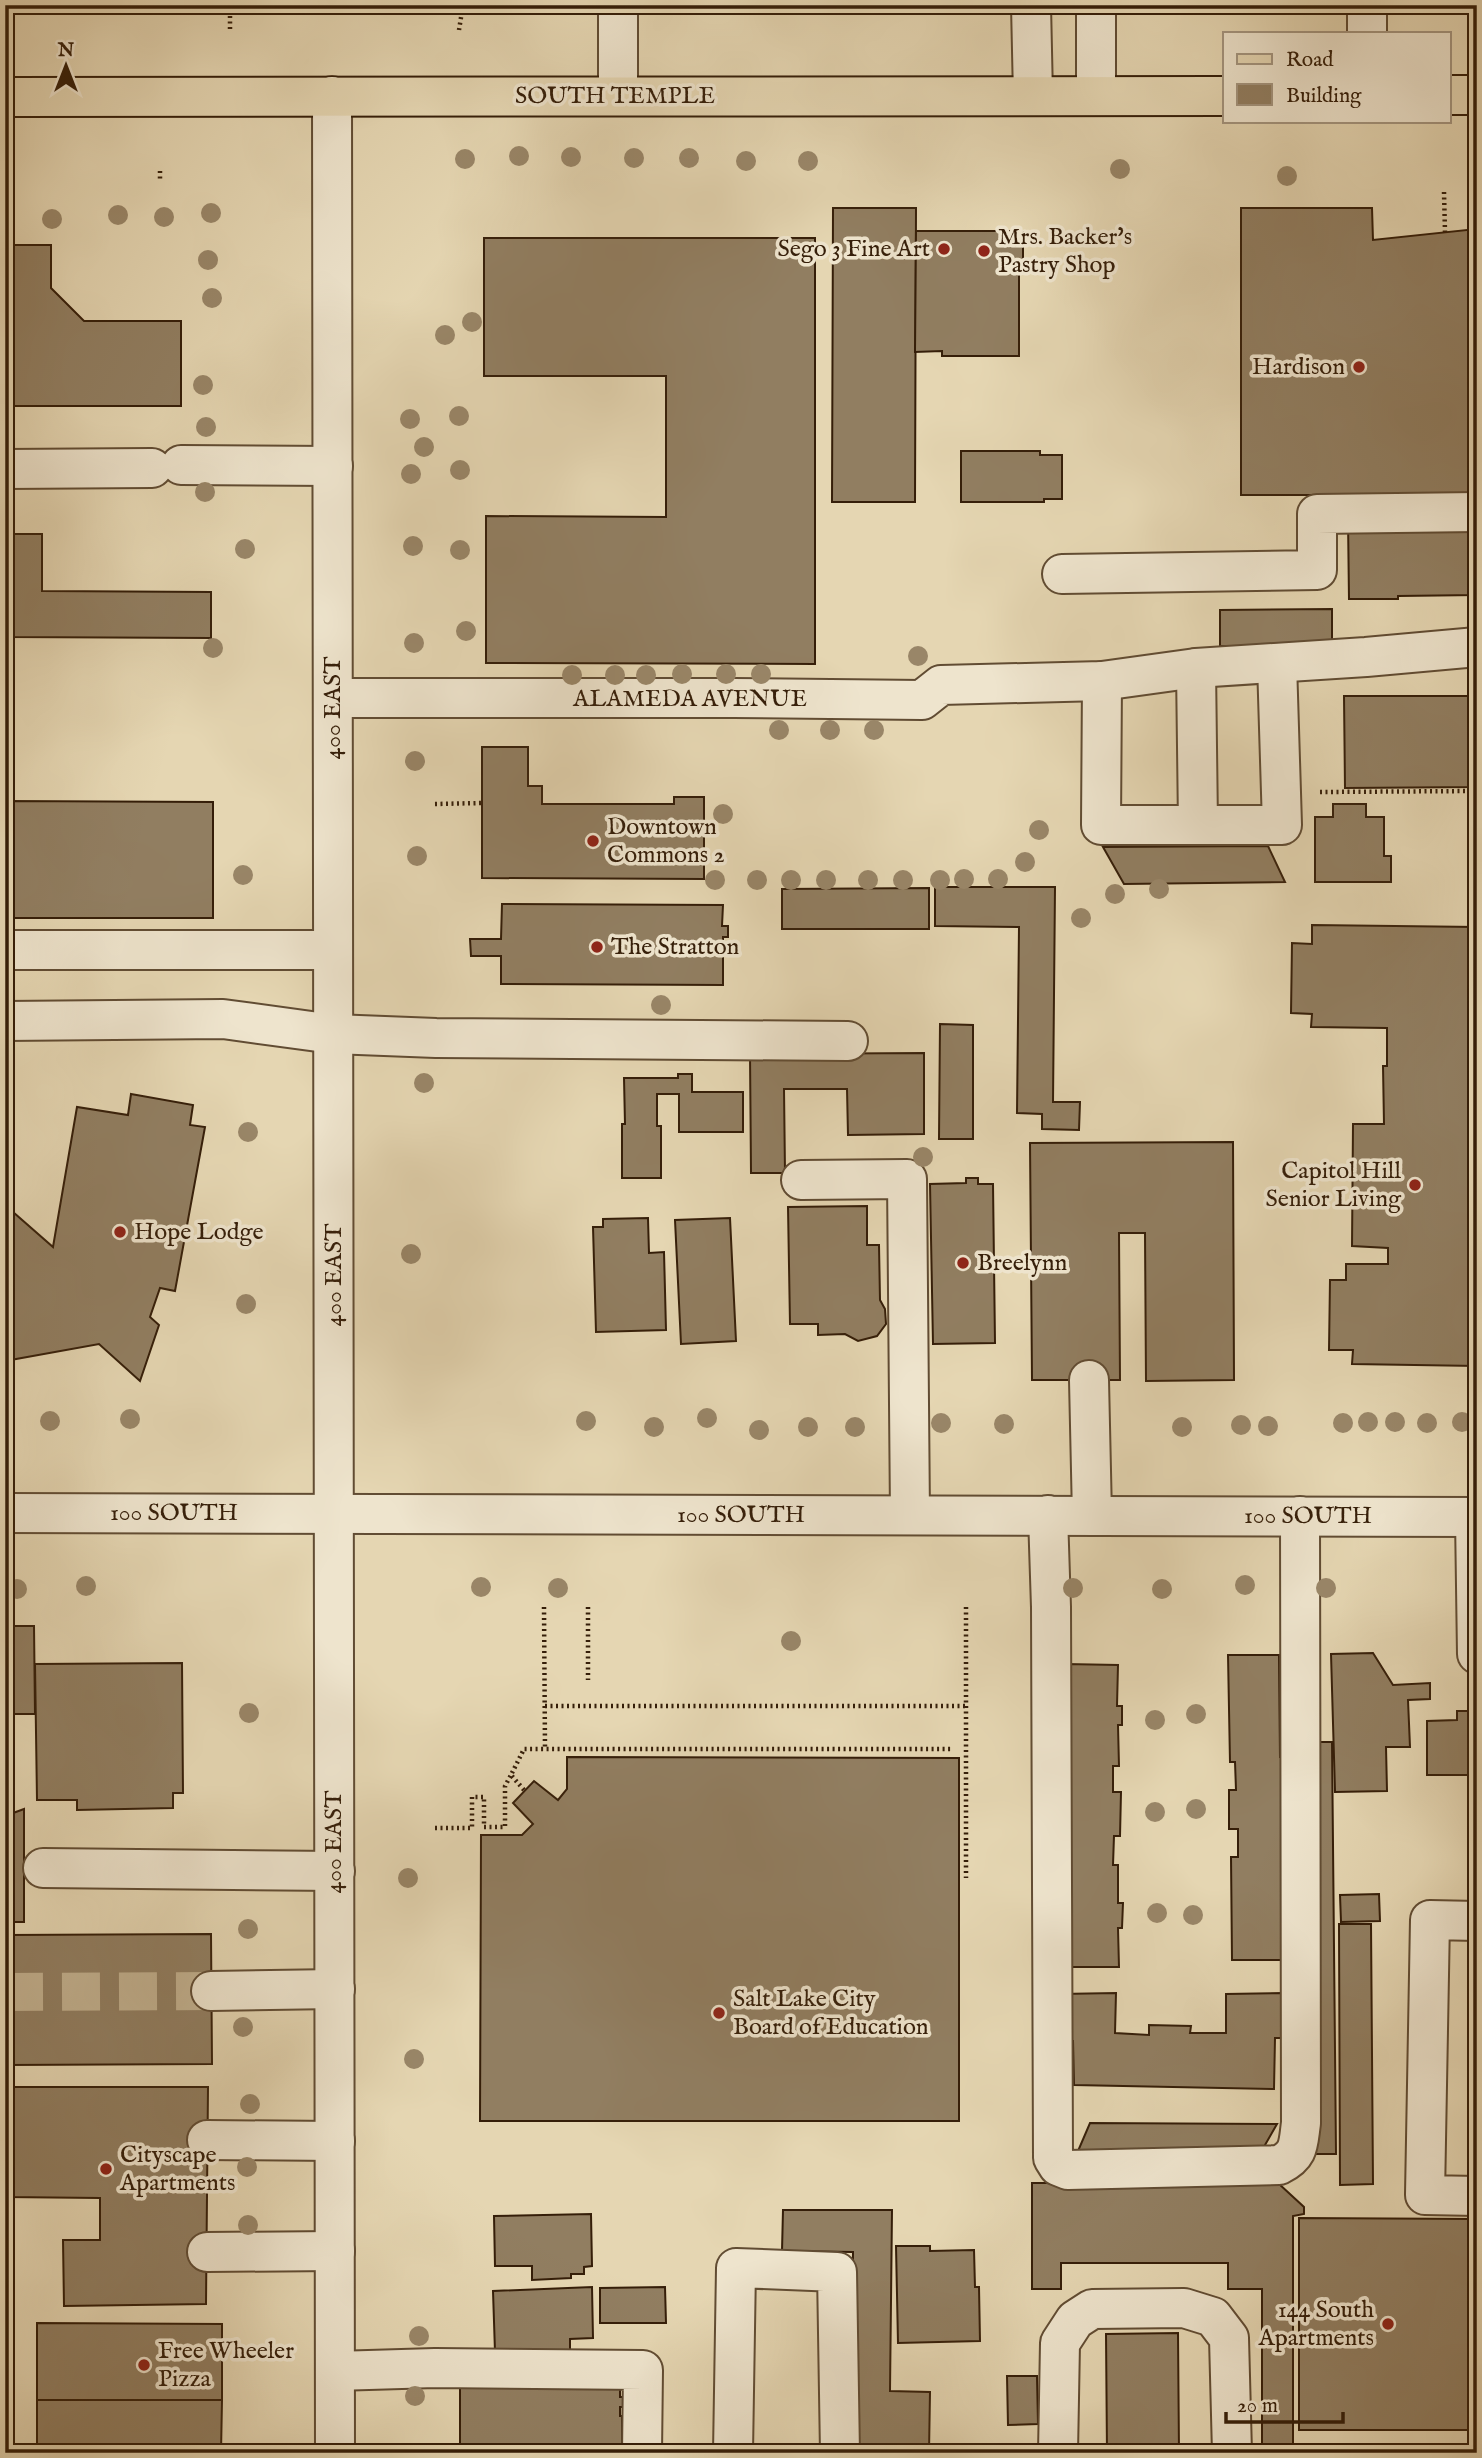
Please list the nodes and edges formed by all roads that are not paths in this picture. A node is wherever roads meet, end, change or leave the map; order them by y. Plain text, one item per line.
1 (618, 5) edge
2 (1031, 5) edge
3 (1096, 5) edge
4 (1367, 5) edge
5 (1367, 32) edge
6 (1450, 95) edge
7 (1477, 95) edge
8 (332, 96) junction
9 (618, 96) junction
10 (1033, 96) junction
11 (1096, 96) junction
12 (1223, 96) edge
13 (5, 97) edge
14 (333, 466) junction
15 (5, 469) edge
16 (1477, 512) edge
17 (1062, 574) dead end
18 (1477, 648) edge
19 (1277, 663) junction
20 (1196, 668) junction
21 (1102, 681) junction
22 (333, 698) junction
23 (1198, 825) junction
24 (5, 950) edge
25 (333, 950) junction
26 (5, 1021) edge
27 (333, 1034) junction
28 (848, 1041) dead end
29 (801, 1180) dead end
30 (1089, 1380) dead end
31 (5, 1513) edge
32 (334, 1514) junction
33 (910, 1515) junction
34 (1048, 1515) junction
35 (1092, 1516) junction
36 (1300, 1516) junction
37 (1476, 1517) edge
38 (1477, 1654) edge
39 (43, 1868) dead end
40 (335, 1871) junction
41 (1477, 1921) edge
42 (335, 1989) junction
43 (211, 1991) tunnel mouth
44 (207, 2140) dead end
45 (335, 2141) junction
46 (1477, 2196) edge
47 (335, 2251) junction
48 (207, 2252) dead end
49 (335, 2371) junction
50 (335, 2453) edge
51 (642, 2453) edge
52 (733, 2453) edge
53 (840, 2453) edge
54 (1058, 2453) edge
55 (1232, 2453) edge

1 - 9 street
2 - 10 street
3 - 11 street
4 - 5 street
6 - 7 main road
8 - 9 main road, SOUTH TEMPLE
8 - 13 main road, SOUTH TEMPLE
8 - 14 street, 400 EAST
9 - 10 main road, SOUTH TEMPLE
10 - 11 main road, SOUTH TEMPLE
11 - 12 main road, SOUTH TEMPLE
14 - 15 street
14 - 22 street, 400 EAST
16 - 17 street
18 - 19 street, ALAMEDA AVENUE
19 - 20 street, ALAMEDA AVENUE
19 - 23 street
20 - 21 street, ALAMEDA AVENUE
20 - 23 street
21 - 22 street, ALAMEDA AVENUE
21 - 23 street
22 - 25 street, 400 EAST
24 - 25 street
25 - 27 street, 400 EAST
26 - 27 street
27 - 28 street
27 - 32 street, 400 EAST
29 - 33 street
30 - 35 street
31 - 32 street, 100 SOUTH
32 - 33 street, 100 SOUTH
32 - 40 street, 400 EAST
33 - 34 street, 100 SOUTH
34 - 35 street, 100 SOUTH
34 - 36 street
35 - 36 street, 100 SOUTH
36 - 37 street, 100 SOUTH
37 - 38 street
39 - 40 street
40 - 42 street, 400 EAST
41 - 46 street
42 - 43 street
42 - 45 street, 400 EAST
44 - 45 street
45 - 47 street, 400 EAST
47 - 48 street
47 - 49 street, 400 EAST
49 - 50 street, 400 EAST
49 - 51 street
52 - 53 street
54 - 55 street

